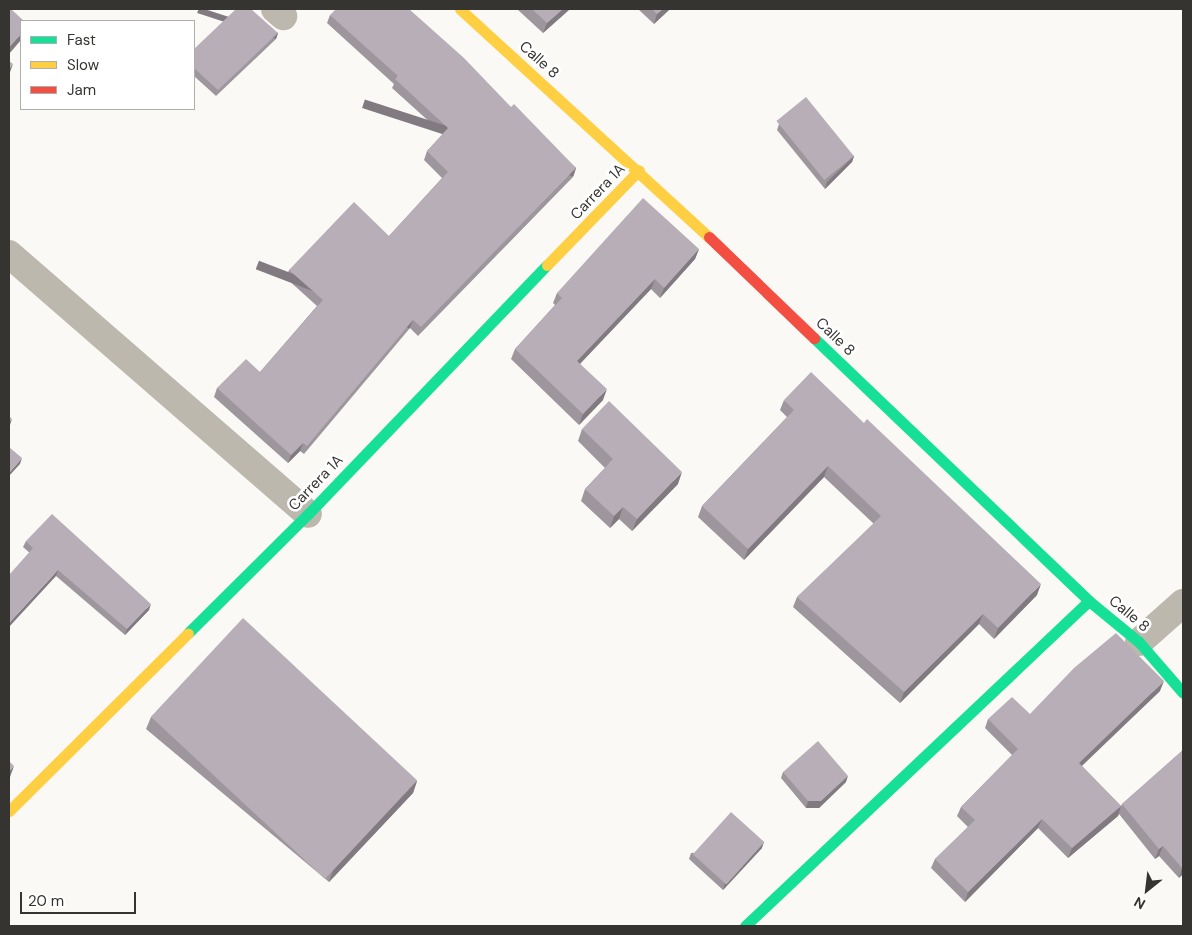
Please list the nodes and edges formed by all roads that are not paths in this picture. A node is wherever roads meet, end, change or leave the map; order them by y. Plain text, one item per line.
1 (460, 9) edge
2 (639, 170) junction
3 (9, 254) edge
4 (308, 514) junction
5 (1089, 601) junction
6 (1183, 603) edge
7 (1139, 642) junction
8 (1183, 693) edge
9 (9, 811) edge
10 (745, 926) edge

1 - 2 street, Calle 8
2 - 4 street, Carrera 1A
2 - 5 street, Calle 8
3 - 4 street
4 - 9 street, Carrera 1A
5 - 7 street, Calle 8
5 - 10 street
6 - 7 street
7 - 8 street, Calle 8

